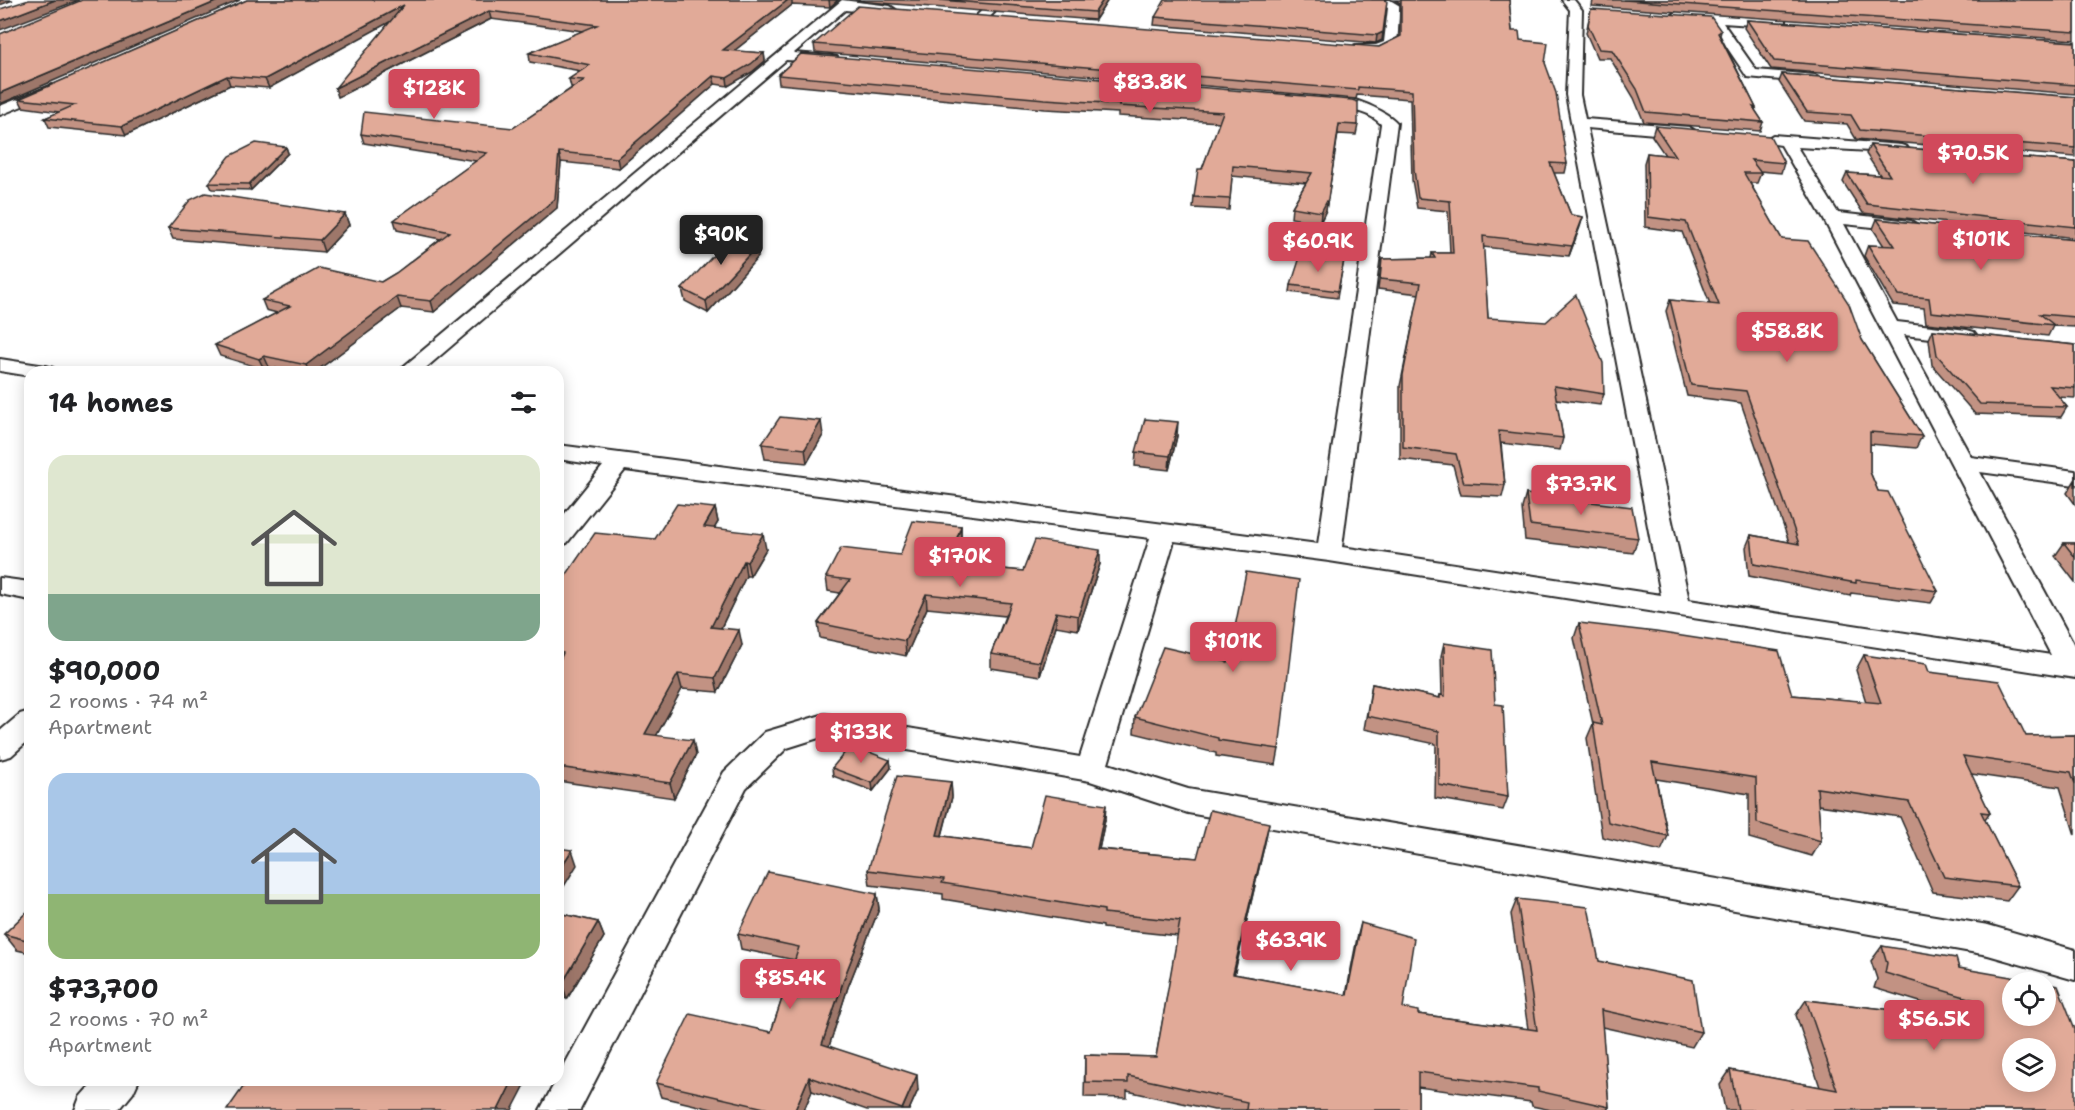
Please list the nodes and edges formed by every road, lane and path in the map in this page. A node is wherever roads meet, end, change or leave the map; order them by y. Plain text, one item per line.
1 (1002, 0) edge
2 (1379, 0) edge
3 (845, 3) edge
4 (1577, 7) edge
5 (900, 11) edge
6 (1668, 16) edge
7 (1714, 19) junction
8 (1005, 20) edge
9 (1796, 24) edge
10 (1343, 46) edge
11 (782, 56) junction
12 (853, 62) edge
13 (1833, 81) edge
14 (64, 83) edge
15 (1302, 100) edge
16 (0, 111) edge
17 (1580, 123) junction
18 (1706, 134) edge
19 (1751, 138) edge
20 (1786, 141) junction
21 (1913, 151) edge
22 (1832, 218) junction
23 (1925, 227) edge
24 (1891, 327) junction
25 (1983, 337) edge
26 (0, 365) edge
27 (415, 366) edge
28 (24, 369) edge
29 (564, 453) edge
30 (619, 462) junction
31 (1963, 463) junction
32 (2075, 478) edge
33 (564, 531) edge
34 (1164, 533) junction
35 (1329, 553) junction
36 (0, 586) edge
37 (24, 590) edge
38 (1677, 607) junction
39 (2073, 668) edge
40 (24, 727) edge
41 (0, 748) edge
42 (1091, 770) junction
43 (2075, 965) edge
44 (115, 1086) edge
45 (94, 1110) edge
46 (559, 1110) edge

1 - 8 street
2 - 10 street
3 - 5 street
3 - 11 street
4 - 17 street
6 - 7 street
7 - 9 street
7 - 13 street
11 - 12 street
11 - 27 street
14 - 16 street
15 - 35 street
17 - 18 street
17 - 38 street
19 - 20 street
20 - 21 street
20 - 22 street
22 - 23 street
22 - 24 street
24 - 25 street
24 - 31 street
26 - 28 street
29 - 30 street
30 - 33 street
30 - 34 street
31 - 32 street
31 - 39 street
34 - 35 street
34 - 42 street
35 - 38 street
36 - 37 street
38 - 39 street
40 - 41 street
42 - 43 street
42 - 46 street
44 - 45 street

